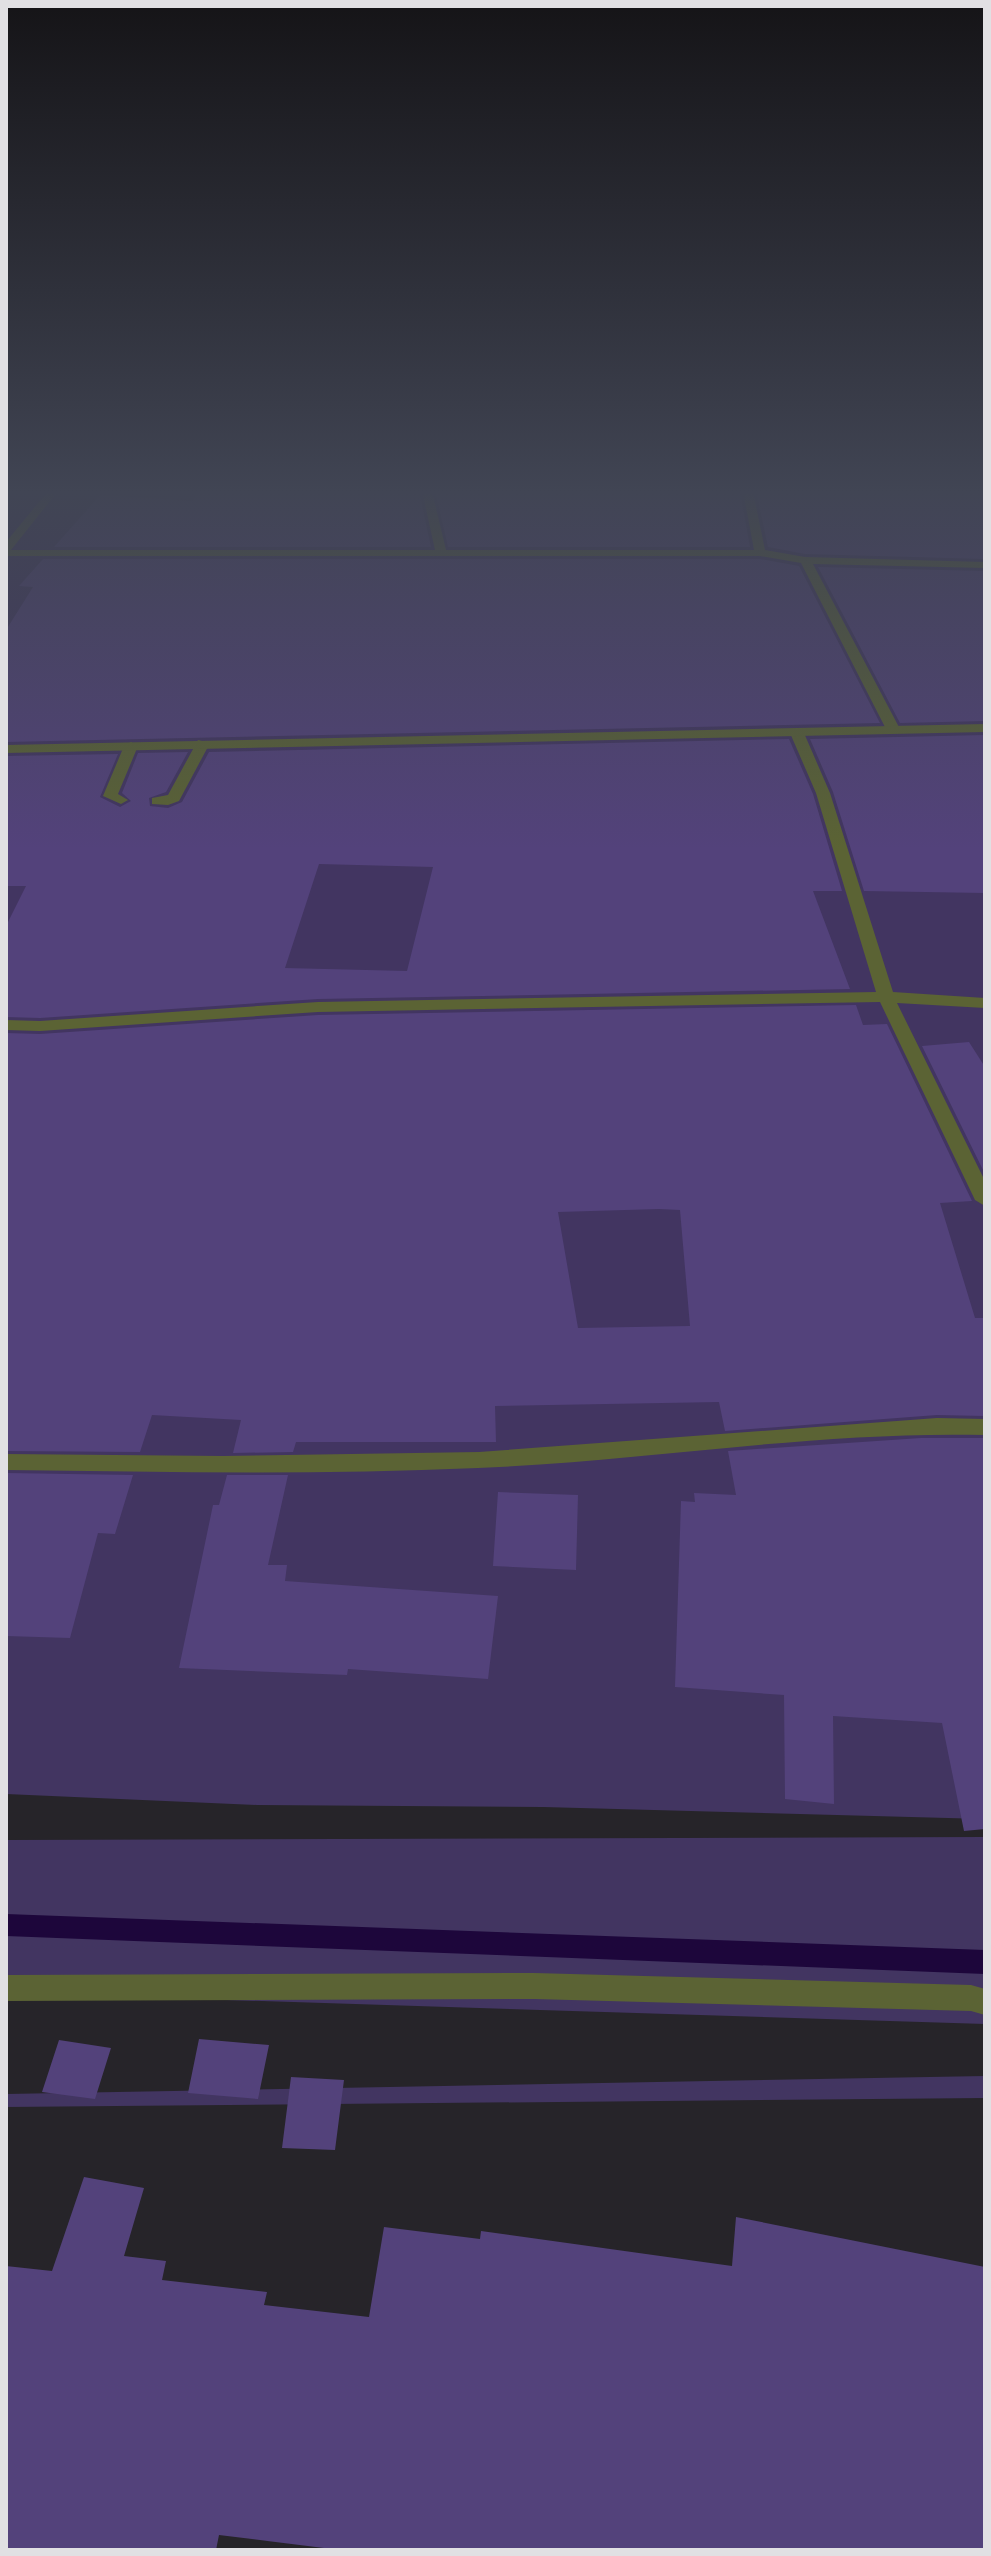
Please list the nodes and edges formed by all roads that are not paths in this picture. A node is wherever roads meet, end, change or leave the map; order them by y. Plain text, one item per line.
1 (831, 610) edge
2 (985, 728) edge
3 (893, 729) junction
4 (797, 733) junction
5 (203, 743) junction
6 (131, 746) junction
7 (6, 749) edge
8 (121, 800) dead end
9 (157, 801) dead end
10 (886, 997) junction
11 (985, 1003) edge
12 (6, 1025) edge
13 (985, 1200) edge
14 (985, 1427) edge
15 (6, 1462) edge
16 (6, 1988) edge
17 (985, 2002) edge

1 - 3 street
2 - 3 street
3 - 4 street
4 - 5 street
4 - 10 street
5 - 6 street
5 - 9 street
6 - 7 street
6 - 8 street
10 - 11 street
10 - 12 street
10 - 13 street
14 - 15 street
16 - 17 street

